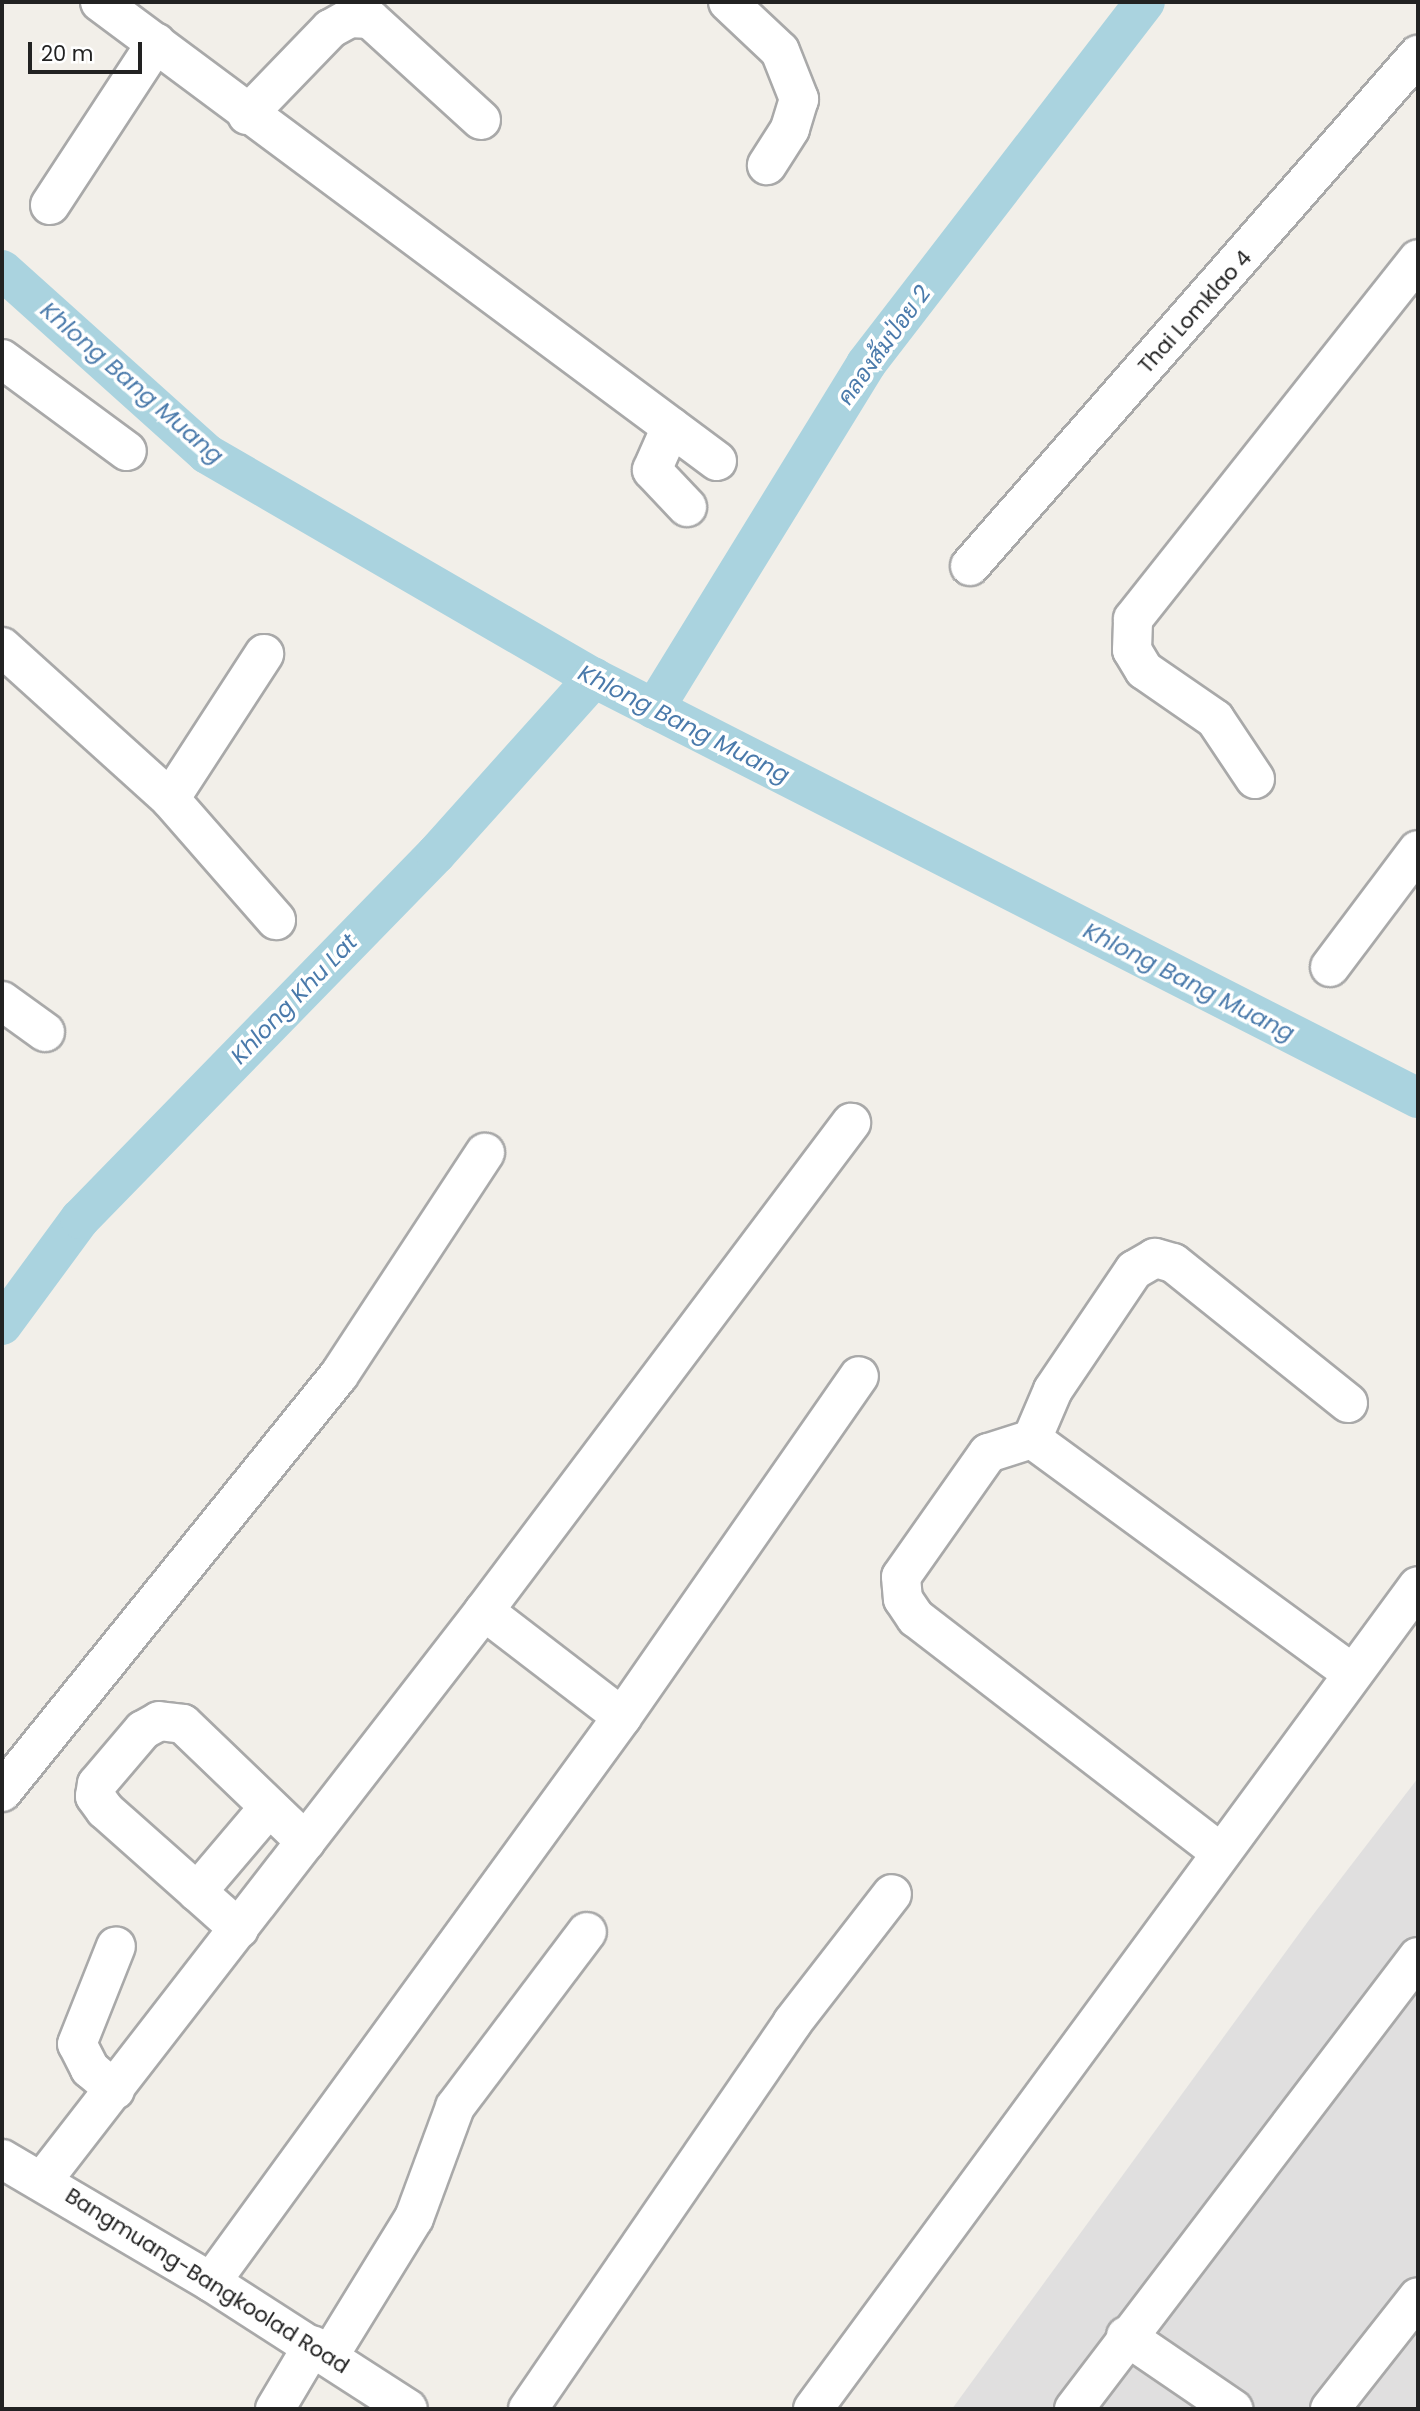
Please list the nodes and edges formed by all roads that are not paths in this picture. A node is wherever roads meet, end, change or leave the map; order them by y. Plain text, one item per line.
1 (100, 2) edge
2 (728, 2) edge
3 (156, 43) junction
4 (1418, 55) edge
5 (247, 115) junction
6 (481, 120) dead end
7 (767, 165) dead end
8 (50, 205) dead end
9 (1418, 259) edge
10 (2, 359) edge
11 (671, 427) junction
12 (127, 452) dead end
13 (717, 461) dead end
14 (687, 507) dead end
15 (970, 566) dead end
16 (2, 647) edge
17 (264, 654) dead end
18 (1255, 779) dead end
19 (170, 799) junction
20 (1418, 850) edge
21 (276, 920) dead end
22 (1330, 967) dead end
23 (2, 1001) edge
24 (45, 1032) dead end
25 (851, 1123) dead end
26 (485, 1153) dead end
27 (859, 1376) dead end
28 (1348, 1402) dead end
29 (1032, 1439) junction
30 (1418, 1586) edge
31 (484, 1611) junction
32 (1350, 1672) junction
33 (622, 1717) junction
34 (2, 1792) edge
35 (269, 1807) junction
36 (306, 1842) junction
37 (1221, 1853) junction
38 (197, 1892) junction
39 (892, 1894) dead end
40 (239, 1929) junction
41 (587, 1932) dead end
42 (116, 1947) dead end
43 (1418, 1957) edge
44 (115, 2090) junction
45 (2, 2159) edge
46 (43, 2180) junction
47 (211, 2282) junction
48 (1418, 2297) edge
49 (1126, 2336) junction
50 (321, 2351) junction
51 (275, 2409) edge
52 (408, 2409) edge
53 (528, 2409) edge
54 (813, 2409) edge
55 (1074, 2409) edge
56 (1234, 2409) edge
57 (1330, 2409) edge

1 - 3 street
2 - 7 street
3 - 5 street
3 - 8 street
4 - 15 street, Thai Lomklao 4
5 - 6 street
5 - 11 street
9 - 18 street
10 - 12 street
11 - 13 street
11 - 14 street
16 - 19 street
17 - 19 street
19 - 21 street
20 - 22 street
23 - 24 street
25 - 31 street
26 - 34 street
27 - 33 street
28 - 29 street
29 - 32 street
29 - 37 street
30 - 32 street
31 - 33 street
31 - 36 street
32 - 37 street
33 - 47 street
35 - 36 street
35 - 38 street
35 - 38 street
36 - 40 street
37 - 54 street
38 - 40 street
39 - 53 street
40 - 44 street
41 - 50 street
42 - 44 street
43 - 49 street
44 - 46 street
45 - 46 street, Bangmuang-Bangkoolad Road
46 - 47 street, Bangmuang-Bangkoolad Road
47 - 50 street, Bangmuang-Bangkoolad Road
48 - 57 street
49 - 55 street
49 - 56 street
50 - 51 street
50 - 52 street, Bangmuang-Bangkoolad Road

